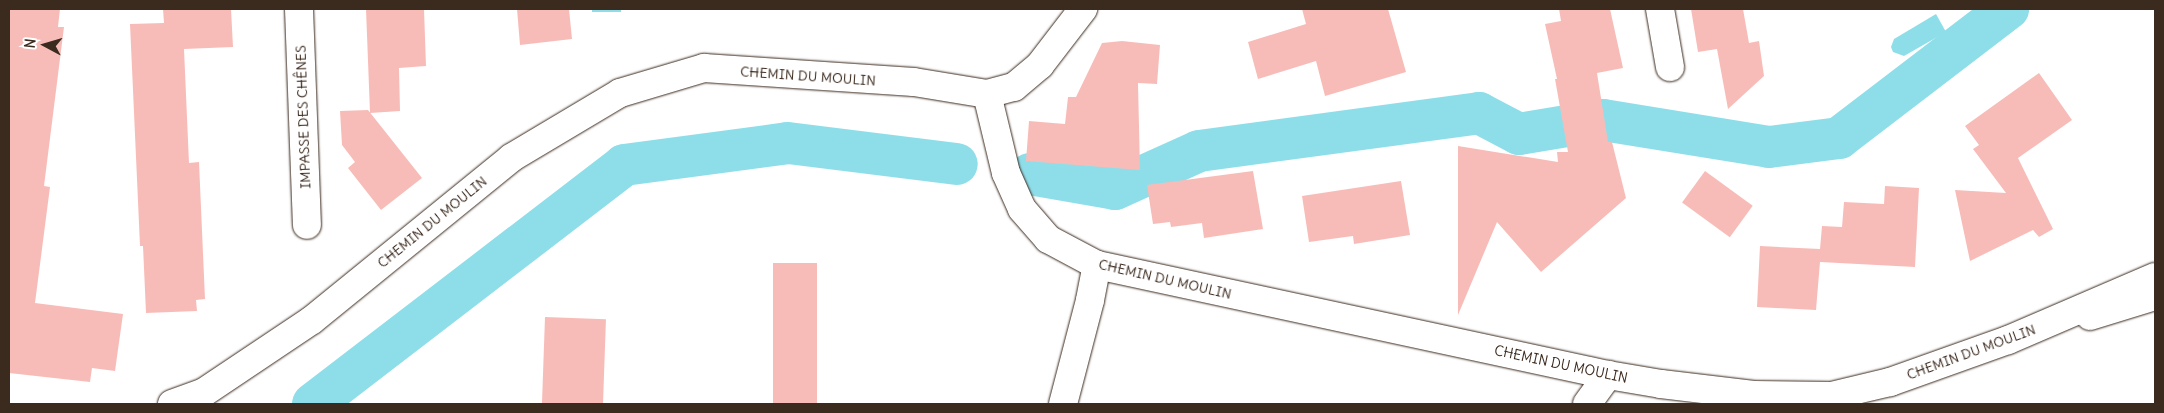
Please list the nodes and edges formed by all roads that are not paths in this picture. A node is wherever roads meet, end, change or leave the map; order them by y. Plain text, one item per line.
1 (299, 9) edge
2 (1083, 9) edge
3 (1660, 9) edge
4 (1670, 67) dead end
5 (987, 94) junction
6 (307, 225) dead end
7 (1097, 265) junction
8 (2155, 277) edge
9 (2155, 296) edge
10 (2008, 340) junction
11 (1608, 375) junction
12 (1833, 400) edge
13 (172, 404) edge
14 (1063, 404) edge
15 (1587, 404) edge

1 - 6 street, IMPASSE DES CHÊNES
2 - 5 street
3 - 4 street
5 - 7 street, CHEMIN DU MOULIN
5 - 13 street, CHEMIN DU MOULIN
7 - 11 street, CHEMIN DU MOULIN
7 - 14 street
8 - 10 street, CHEMIN DU MOULIN
9 - 10 street
10 - 12 street, CHEMIN DU MOULIN
11 - 12 street, CHEMIN DU MOULIN
11 - 15 street

